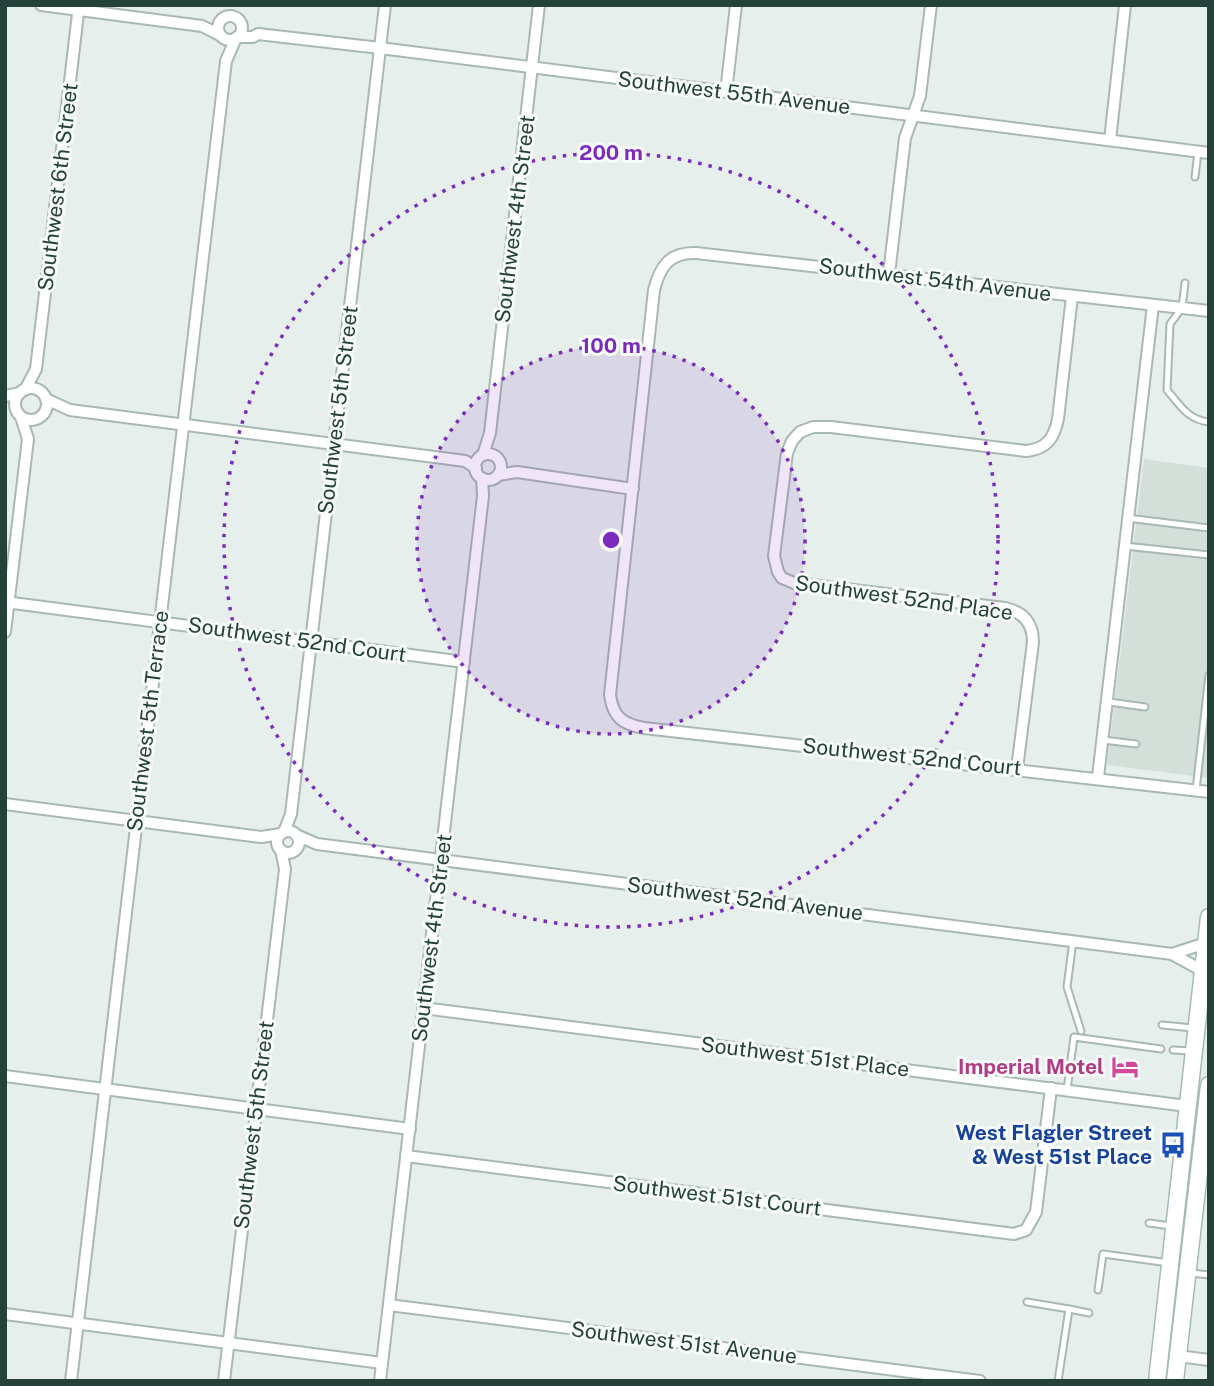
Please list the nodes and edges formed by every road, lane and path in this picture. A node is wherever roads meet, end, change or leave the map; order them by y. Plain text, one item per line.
1 (41, 5) edge
2 (228, 5) edge
3 (235, 5) edge
4 (385, 5) edge
5 (539, 5) edge
6 (736, 5) edge
7 (931, 5) edge
8 (1125, 5) edge
9 (79, 8) edge
10 (223, 19) junction
11 (238, 21) junction
12 (202, 26) junction
13 (258, 34) junction
14 (220, 36) junction
15 (237, 38) junction
16 (380, 48) junction
17 (226, 61) junction
18 (532, 68) junction
19 (726, 92) junction
20 (913, 115) junction
21 (1110, 140) junction
22 (1203, 153) edge
23 (1195, 177) dead end
24 (889, 274) junction
25 (1185, 284) dead end
26 (1072, 296) junction
27 (1153, 305) junction
28 (1182, 308) junction
29 (1209, 312) edge
30 (36, 369) junction
31 (22, 392) junction
32 (45, 396) junction
33 (5, 397) edge
34 (5, 406) edge
35 (70, 410) junction
36 (19, 414) junction
37 (41, 417) junction
38 (1209, 422) edge
39 (183, 425) junction
40 (28, 439) junction
41 (334, 444) junction
42 (490, 457) junction
43 (465, 461) junction
44 (476, 468) junction
45 (517, 472) junction
46 (491, 477) junction
47 (633, 489) junction
48 (1127, 518) junction
49 (1209, 528) edge
50 (1124, 545) junction
51 (1209, 555) edge
52 (7, 602) edge
53 (160, 621) junction
54 (5, 632) edge
55 (310, 642) junction
56 (464, 662) junction
57 (1209, 675) edge
58 (1108, 702) junction
59 (1145, 707) dead end
60 (1103, 740) junction
61 (1136, 744) dead end
62 (1017, 769) junction
63 (1098, 778) junction
64 (1196, 790) junction
65 (1209, 792) edge
66 (5, 804) edge
67 (136, 821) junction
68 (289, 834) junction
69 (261, 837) junction
70 (317, 844) junction
71 (281, 849) junction
72 (295, 850) junction
73 (441, 860) junction
74 (285, 869) junction
75 (1209, 918) edge
76 (1073, 941) junction
77 (1206, 943) junction
78 (1172, 954) junction
79 (1203, 971) junction
80 (423, 1008) junction
81 (1162, 1025) dead end
82 (1196, 1028) junction
83 (1082, 1031) dead end
84 (1161, 1049) dead end
85 (1174, 1050) dead end
86 (1193, 1058) junction
87 (5, 1076) edge
88 (1209, 1085) edge
89 (1051, 1088) junction
90 (105, 1090) junction
91 (1067, 1090) junction
92 (1187, 1106) junction
93 (256, 1108) junction
94 (1208, 1109) edge
95 (410, 1129) junction
96 (406, 1156) junction
97 (1149, 1223) dead end
98 (1174, 1226) junction
99 (1169, 1264) junction
100 (1188, 1272) junction
101 (1209, 1275) edge
102 (1098, 1290) dead end
103 (1027, 1302) dead end
104 (389, 1305) junction
105 (1069, 1309) junction
106 (1164, 1312) junction
107 (1089, 1313) dead end
108 (5, 1314) edge
109 (78, 1324) junction
110 (229, 1343) junction
111 (1178, 1356) junction
112 (1209, 1360) edge
113 (382, 1363) junction
114 (71, 1381) edge
115 (224, 1381) edge
116 (380, 1381) edge
117 (980, 1381) edge
118 (1058, 1381) edge
119 (1157, 1381) edge
120 (1175, 1381) edge

1 - 9 street
2 - 10 street, Southwest 5th Terrace
3 - 11 street, Southwest 5th Terrace
4 - 16 street, Southwest 5th Street
5 - 18 street, Southwest 4th Street
6 - 19 street
7 - 20 street
8 - 21 street
9 - 12 street
9 - 30 street, Southwest 6th Street
10 - 11 street
10 - 12 street
10 - 14 street, Southwest 5th Terrace
11 - 13 street, Southwest 55th Avenue
11 - 15 street, Southwest 5th Terrace
12 - 14 street
13 - 15 street, Southwest 55th Avenue
13 - 16 street, Southwest 55th Avenue
14 - 15 street
14 - 17 street, Southwest 5th Terrace
15 - 17 street, Southwest 5th Terrace
16 - 18 street, Southwest 55th Avenue
16 - 41 street, Southwest 5th Street
17 - 39 street, Southwest 5th Terrace
18 - 19 street, Southwest 55th Avenue
18 - 42 street, Southwest 4th Street
19 - 20 street, Southwest 55th Avenue
20 - 21 street, Southwest 55th Avenue
20 - 24 street
21 - 22 street, Southwest 55th Avenue
22 - 23 lane
24 - 26 street, Southwest 54th Avenue
24 - 47 street, Southwest 54th Avenue
25 - 28 lane
26 - 27 street, Southwest 54th Avenue
26 - 62 street, Southwest 52nd Place
27 - 28 street, Southwest 54th Avenue
27 - 48 street
28 - 29 street, Southwest 54th Avenue
28 - 38 lane
30 - 31 street, Southwest 6th Street
30 - 32 street, Southwest 6th Street
31 - 32 street
31 - 33 street
31 - 36 street
32 - 35 street
32 - 37 street
34 - 36 street
35 - 37 street
35 - 39 street
36 - 37 street
36 - 40 street
37 - 40 street
39 - 41 street
39 - 53 street, Southwest 5th Terrace
40 - 52 street
41 - 43 street
41 - 55 street, Southwest 5th Street
42 - 43 street
42 - 44 street, Southwest 4th Street
42 - 45 street
42 - 46 street, Southwest 4th Street
43 - 44 street
44 - 46 street
45 - 46 street
45 - 47 street
46 - 56 street, Southwest 4th Street
47 - 62 street, Southwest 52nd Court
48 - 49 lane
48 - 50 street
50 - 51 lane
50 - 58 street
52 - 53 street, Southwest 52nd Court
52 - 54 street
53 - 55 street, Southwest 52nd Court
53 - 67 street, Southwest 5th Terrace
55 - 56 street, Southwest 52nd Court
55 - 68 street, Southwest 5th Street
56 - 73 street, Southwest 4th Street
57 - 64 lane
58 - 59 lane
58 - 60 street
60 - 61 lane
60 - 63 street
62 - 63 street, Southwest 52nd Court
63 - 64 street, Southwest 52nd Court
64 - 65 street, Southwest 52nd Court
66 - 67 street
67 - 69 street
67 - 90 street, Southwest 5th Terrace
68 - 69 street
68 - 70 street, Southwest 52nd Avenue
68 - 71 street, Southwest 5th Street
68 - 72 street, Southwest 5th Street
69 - 71 street
70 - 72 street, Southwest 52nd Avenue
70 - 73 street, Southwest 52nd Avenue
71 - 72 street
71 - 74 street, Southwest 5th Street
72 - 74 street, Southwest 5th Street
73 - 76 street, Southwest 52nd Avenue
73 - 80 street, Southwest 4th Street
74 - 93 street, Southwest 5th Street
75 - 77 main road
76 - 78 street, Southwest 52nd Avenue
76 - 83 lane
77 - 78 street, Southwest 52nd Avenue
77 - 79 main road
78 - 79 street, Southwest 52nd Avenue
79 - 82 main road
80 - 89 street, Southwest 51st Place
80 - 95 street, Southwest 4th Street
81 - 82 lane
82 - 86 main road
84 - 91 lane
85 - 86 lane
86 - 92 main road
86 - 94 main road
87 - 90 street
88 - 94 main road
89 - 91 street, Southwest 51st Place
89 - 96 street, Southwest 51st Court
90 - 93 street
90 - 109 street, Southwest 5th Terrace
91 - 92 street, Southwest 51st Place
92 - 98 main road
93 - 95 street
93 - 110 street, Southwest 5th Street
94 - 100 main road
95 - 96 street, Southwest 4th Street
96 - 104 street, Southwest 4th Street
97 - 98 lane
98 - 99 main road
99 - 102 lane
99 - 106 main road
100 - 101 lane
100 - 111 main road
103 - 105 lane
104 - 113 street, Southwest 4th Street
104 - 117 street, Southwest 51st Avenue
105 - 107 lane
105 - 118 lane
106 - 111 main road
106 - 119 main road
108 - 109 street
109 - 110 street
109 - 114 street, Southwest 5th Terrace
110 - 113 street
110 - 115 street, Southwest 5th Street
111 - 112 street
111 - 120 main road
113 - 116 street, Southwest 4th Street

